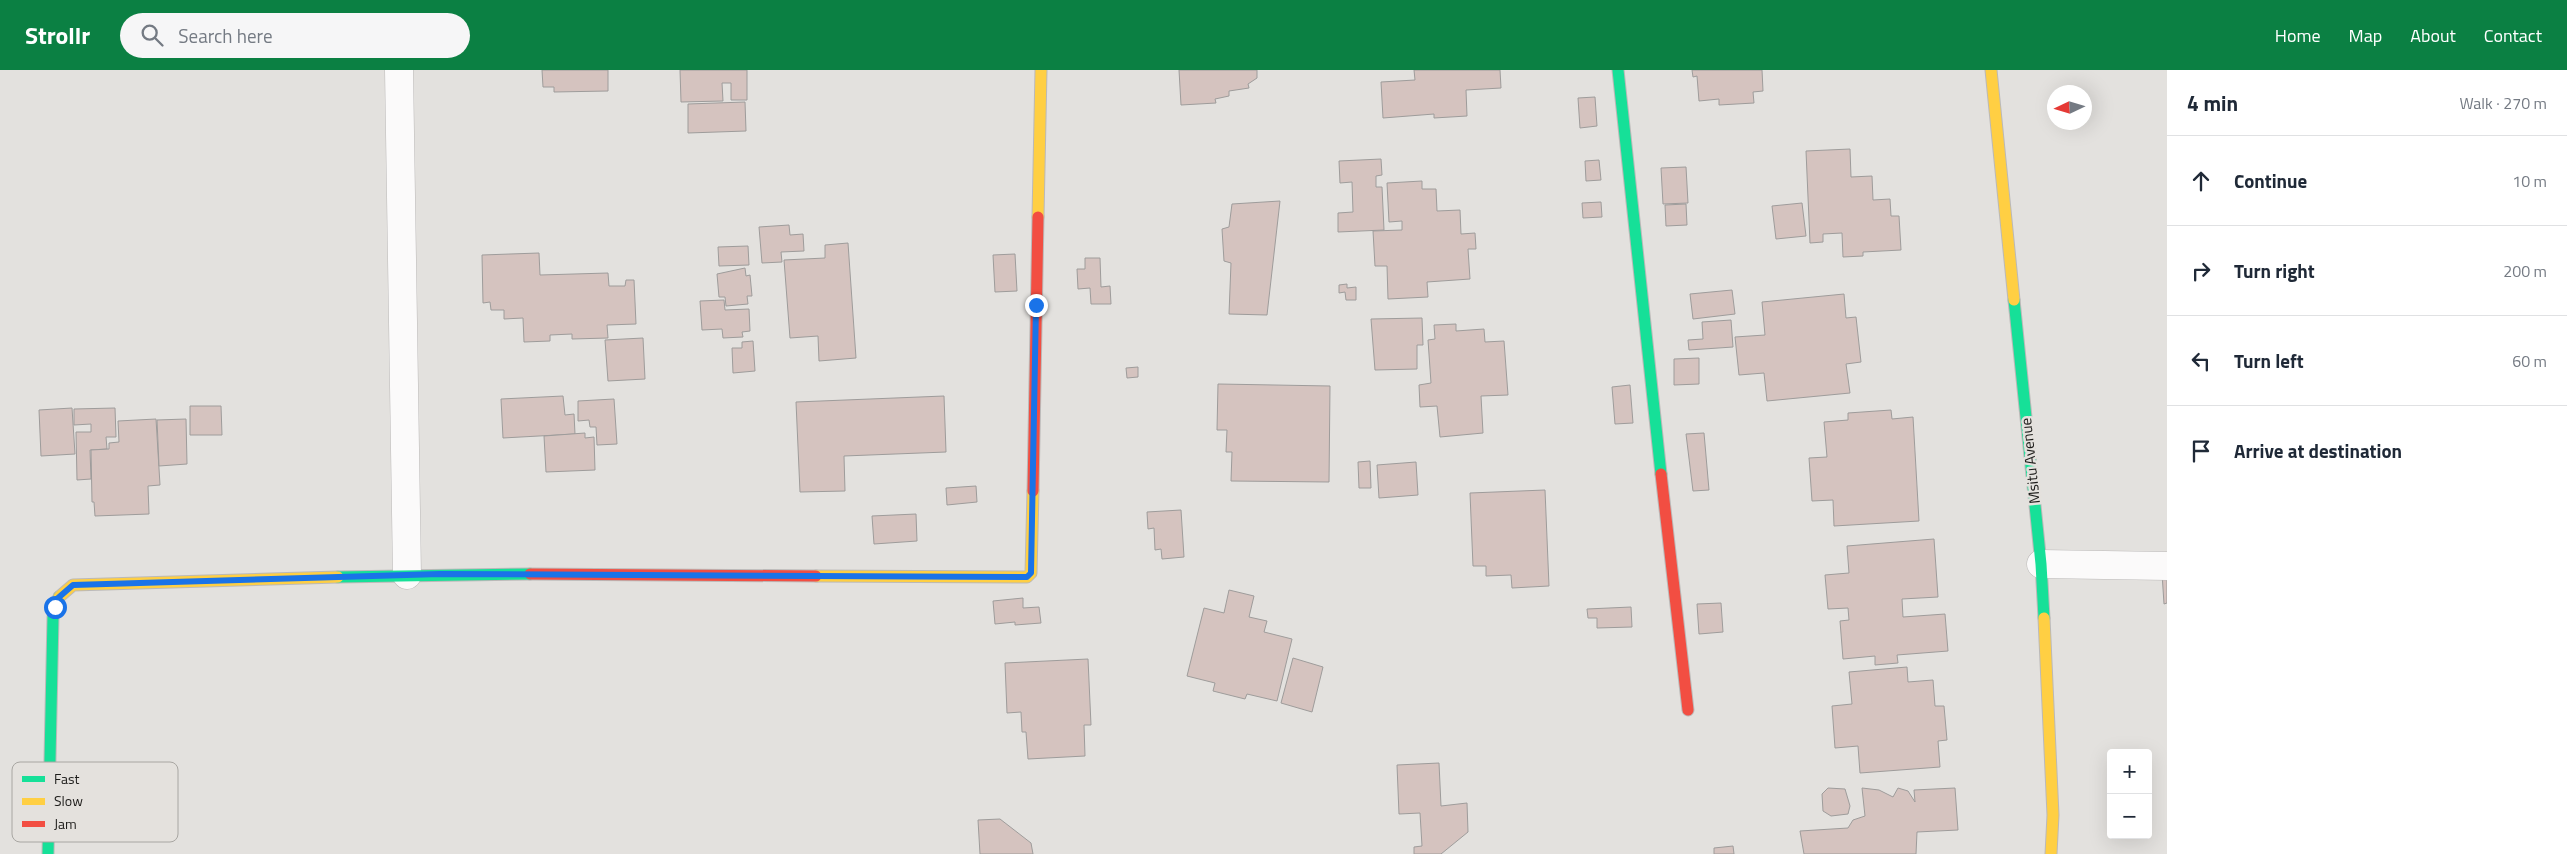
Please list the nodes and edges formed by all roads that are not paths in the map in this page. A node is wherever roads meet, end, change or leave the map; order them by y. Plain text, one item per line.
1 (399, 70) edge
2 (1041, 70) edge
3 (1618, 70) edge
4 (1991, 70) edge
5 (2041, 564) junction
6 (2167, 566) edge
7 (407, 576) junction
8 (1688, 710) dead end
9 (50, 762) edge
10 (2051, 854) edge

1 - 7 street
2 - 7 street
3 - 8 street
4 - 5 street, Msitu Avenue
5 - 6 street
5 - 10 street, Msitu Avenue
7 - 9 street

